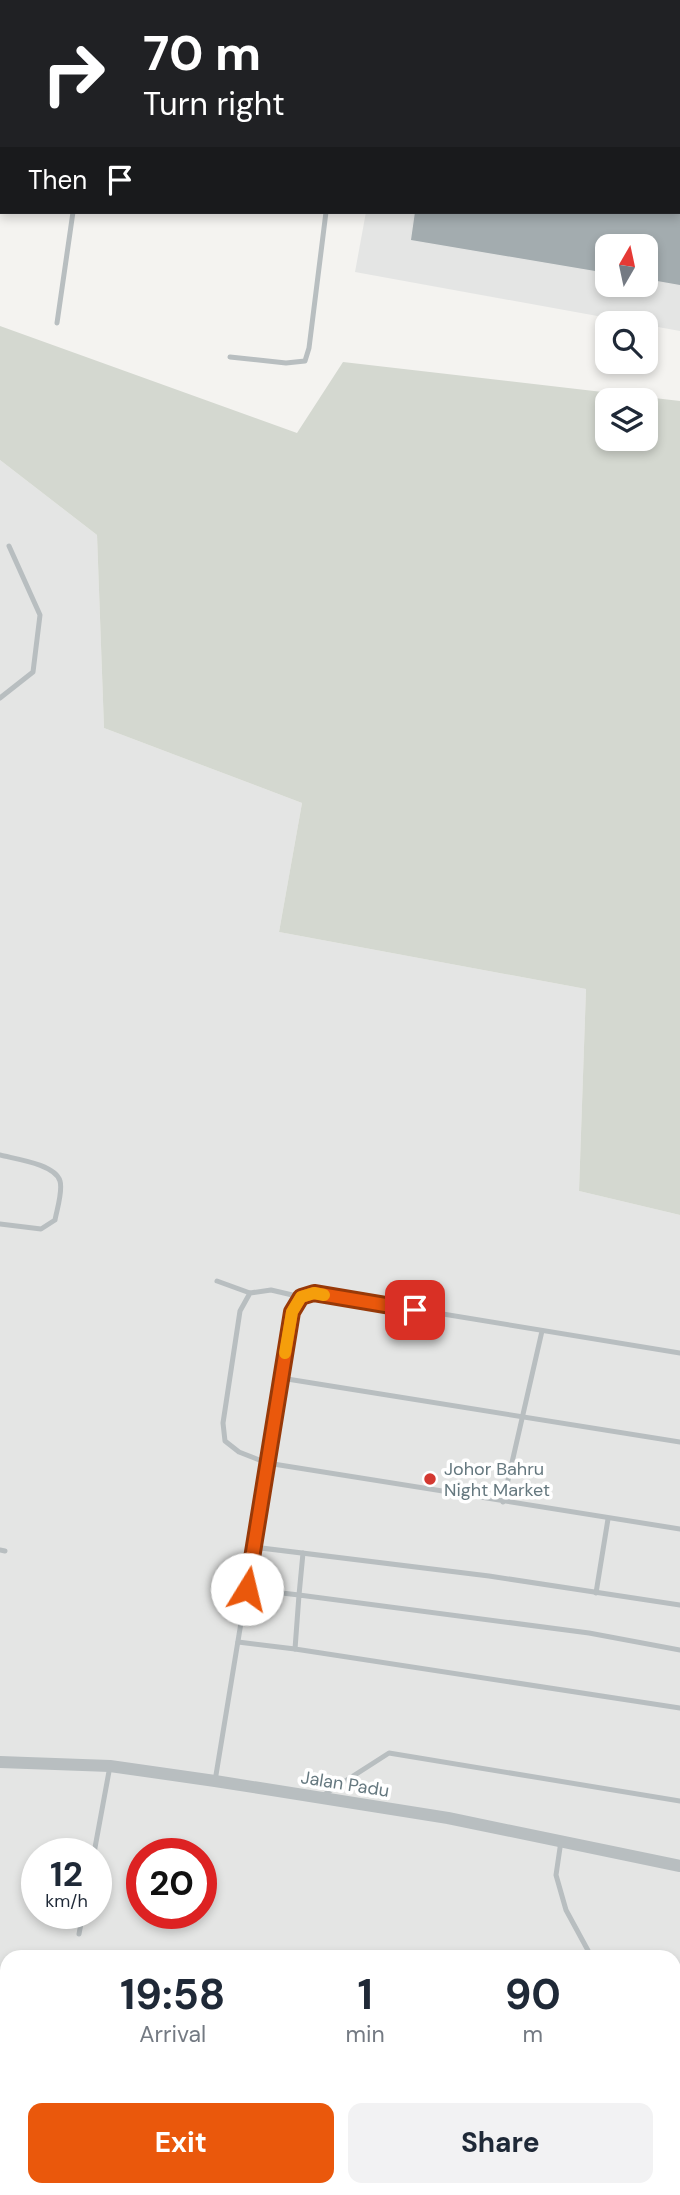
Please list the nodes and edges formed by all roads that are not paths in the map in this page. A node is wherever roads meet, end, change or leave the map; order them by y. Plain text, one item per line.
1 (73, 214) edge
2 (327, 214) edge
3 (57, 323) dead end
4 (230, 357) dead end
5 (9, 546) dead end
6 (0, 698) edge
7 (0, 1155) edge
8 (0, 1224) edge
9 (217, 1281) dead end
10 (250, 1293) junction
11 (301, 1297) junction
12 (541, 1331) junction
13 (680, 1353) edge
14 (281, 1378) junction
15 (521, 1416) junction
16 (680, 1442) edge
17 (267, 1463) junction
18 (503, 1502) junction
19 (608, 1519) junction
20 (680, 1529) edge
21 (253, 1547) junction
22 (303, 1553) junction
23 (247, 1589) junction
24 (596, 1593) junction
25 (299, 1595) junction
26 (680, 1605) edge
27 (238, 1642) junction
28 (295, 1649) junction
29 (680, 1650) edge
30 (680, 1708) edge
31 (0, 1762) edge
32 (110, 1766) junction
33 (215, 1781) junction
34 (320, 1798) junction
35 (680, 1801) edge
36 (97, 1838) edge
37 (561, 1841) junction
38 (680, 1866) edge
39 (80, 1929) edge
40 (79, 1934) dead end
41 (588, 1950) edge

1 - 3 lane
2 - 4 lane
5 - 6 lane
7 - 8 lane
9 - 10 lane
10 - 11 lane
10 - 17 lane
11 - 12 lane
11 - 14 lane
12 - 13 lane
12 - 15 lane
14 - 15 lane
14 - 17 lane
15 - 16 lane
15 - 18 lane
17 - 18 lane
17 - 21 lane
18 - 19 lane
19 - 20 lane
19 - 24 lane
21 - 22 lane
21 - 23 lane
22 - 24 lane
22 - 25 lane
23 - 25 lane
23 - 27 lane
24 - 26 lane
25 - 28 lane
25 - 29 lane
27 - 28 lane
27 - 33 lane
28 - 30 lane
31 - 32 street, Jalan Padu
32 - 33 street, Jalan Padu
32 - 36 lane
33 - 34 street, Jalan Padu
34 - 35 lane
34 - 37 street, Jalan Padu
37 - 38 street, Jalan Padu
37 - 41 lane
39 - 40 lane

